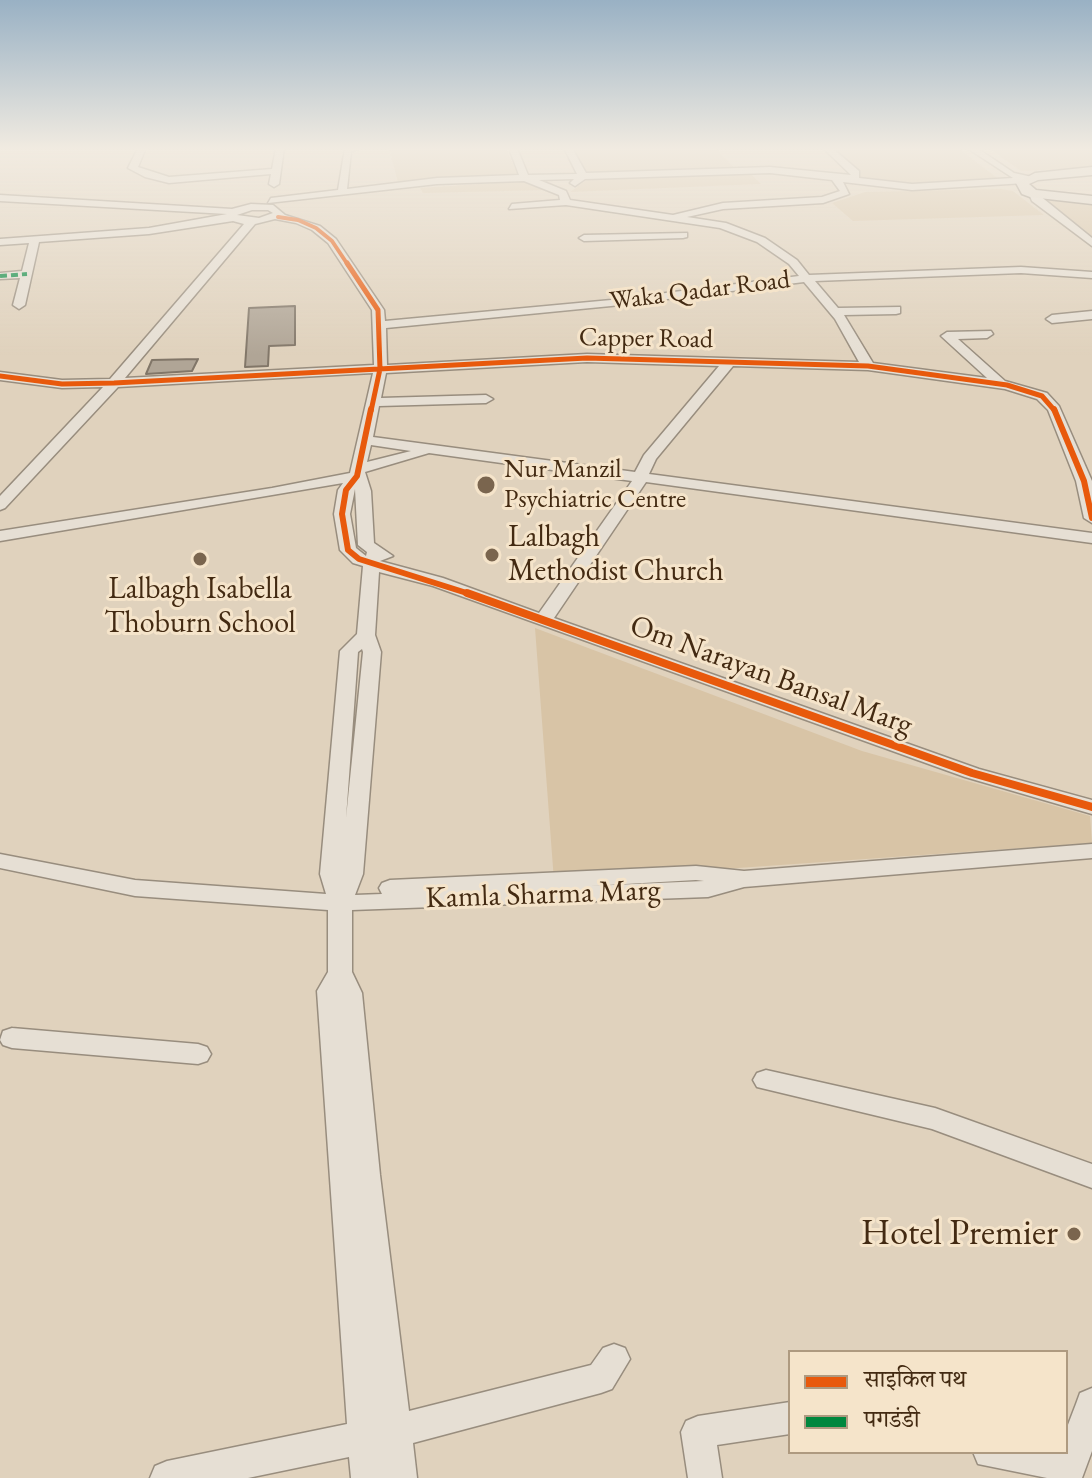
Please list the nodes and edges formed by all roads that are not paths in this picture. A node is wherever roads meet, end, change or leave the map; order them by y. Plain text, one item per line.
1 (223, 217) edge
2 (238, 217) edge
3 (258, 217) edge
4 (293, 217) edge
5 (638, 217) edge
6 (666, 217) edge
7 (1058, 217) edge
8 (674, 218) joint
9 (251, 222) junction
10 (683, 235) dead end
11 (641, 237) junction
12 (584, 238) dead end
13 (35, 239) junction
14 (0, 242) edge
15 (1092, 243) edge
16 (648, 251) dead end
17 (1078, 262) dead end
18 (1021, 270) junction
19 (27, 274) junction
20 (1092, 275) edge
21 (0, 276) edge
22 (806, 278) junction
23 (19, 305) dead end
24 (896, 310) dead end
25 (834, 312) junction
26 (1092, 315) edge
27 (1052, 319) dead end
28 (379, 325) junction
29 (987, 334) dead end
30 (731, 360) junction
31 (868, 366) junction
32 (380, 369) junction
33 (0, 376) edge
34 (114, 383) junction
35 (1002, 385) junction
36 (464, 393) junction
37 (372, 402) junction
38 (459, 415) dead end
39 (480, 416) dead end
40 (364, 440) junction
41 (434, 450) junction
42 (358, 472) junction
43 (640, 479) junction
44 (0, 505) edge
45 (1092, 518) edge
46 (0, 536) edge
47 (1092, 538) edge
48 (373, 558) junction
49 (543, 620) junction
50 (1092, 807) edge
51 (1092, 851) edge
52 (0, 861) edge
53 (343, 896) junction
54 (12, 1038) dead end
55 (198, 1054) dead end
56 (766, 1080) dead end
57 (1092, 1176) edge
58 (614, 1359) dead end
59 (1092, 1404) edge
60 (788, 1418) edge
61 (380, 1434) junction
62 (998, 1454) edge
63 (1068, 1471) edge
64 (167, 1478) edge
65 (368, 1478) edge
66 (400, 1478) edge
67 (705, 1478) edge

1 - 13 street
2 - 9 street
3 - 9 street
4 - 28 street
5 - 11 street
6 - 8 street
7 - 15 street
8 - 22 street
9 - 34 street
10 - 11 street
11 - 12 street
11 - 16 street
13 - 14 street
13 - 19 street
17 - 18 street, Waka Qadar Road
18 - 20 street, Waka Qadar Road
18 - 22 street, Waka Qadar Road
19 - 21 street
19 - 23 street
22 - 25 street
22 - 28 street, Waka Qadar Road
24 - 25 street
25 - 31 street
26 - 27 street
28 - 32 street
29 - 35 street
30 - 31 street, Capper Road
30 - 32 street, Capper Road
30 - 43 street
31 - 35 street, Capper Road
32 - 34 street, Capper Road
32 - 37 street
33 - 34 street, Capper Road
34 - 44 street
35 - 45 street, Capper Road
36 - 37 street
36 - 38 street
36 - 39 street
37 - 40 street
40 - 41 street
40 - 42 street
41 - 42 street
41 - 43 street
42 - 46 street
42 - 48 street
43 - 47 street
43 - 49 street
48 - 49 street, Om Narayan Bansal Marg
48 - 53 street
49 - 50 street, Om Narayan Bansal Marg
51 - 53 street, Kamla Sharma Marg
52 - 53 street, Kamla Sharma Marg
53 - 61 street
54 - 55 street
56 - 57 street
58 - 61 street
59 - 63 street
60 - 67 street
61 - 64 street
61 - 65 street
61 - 66 street
62 - 63 street

